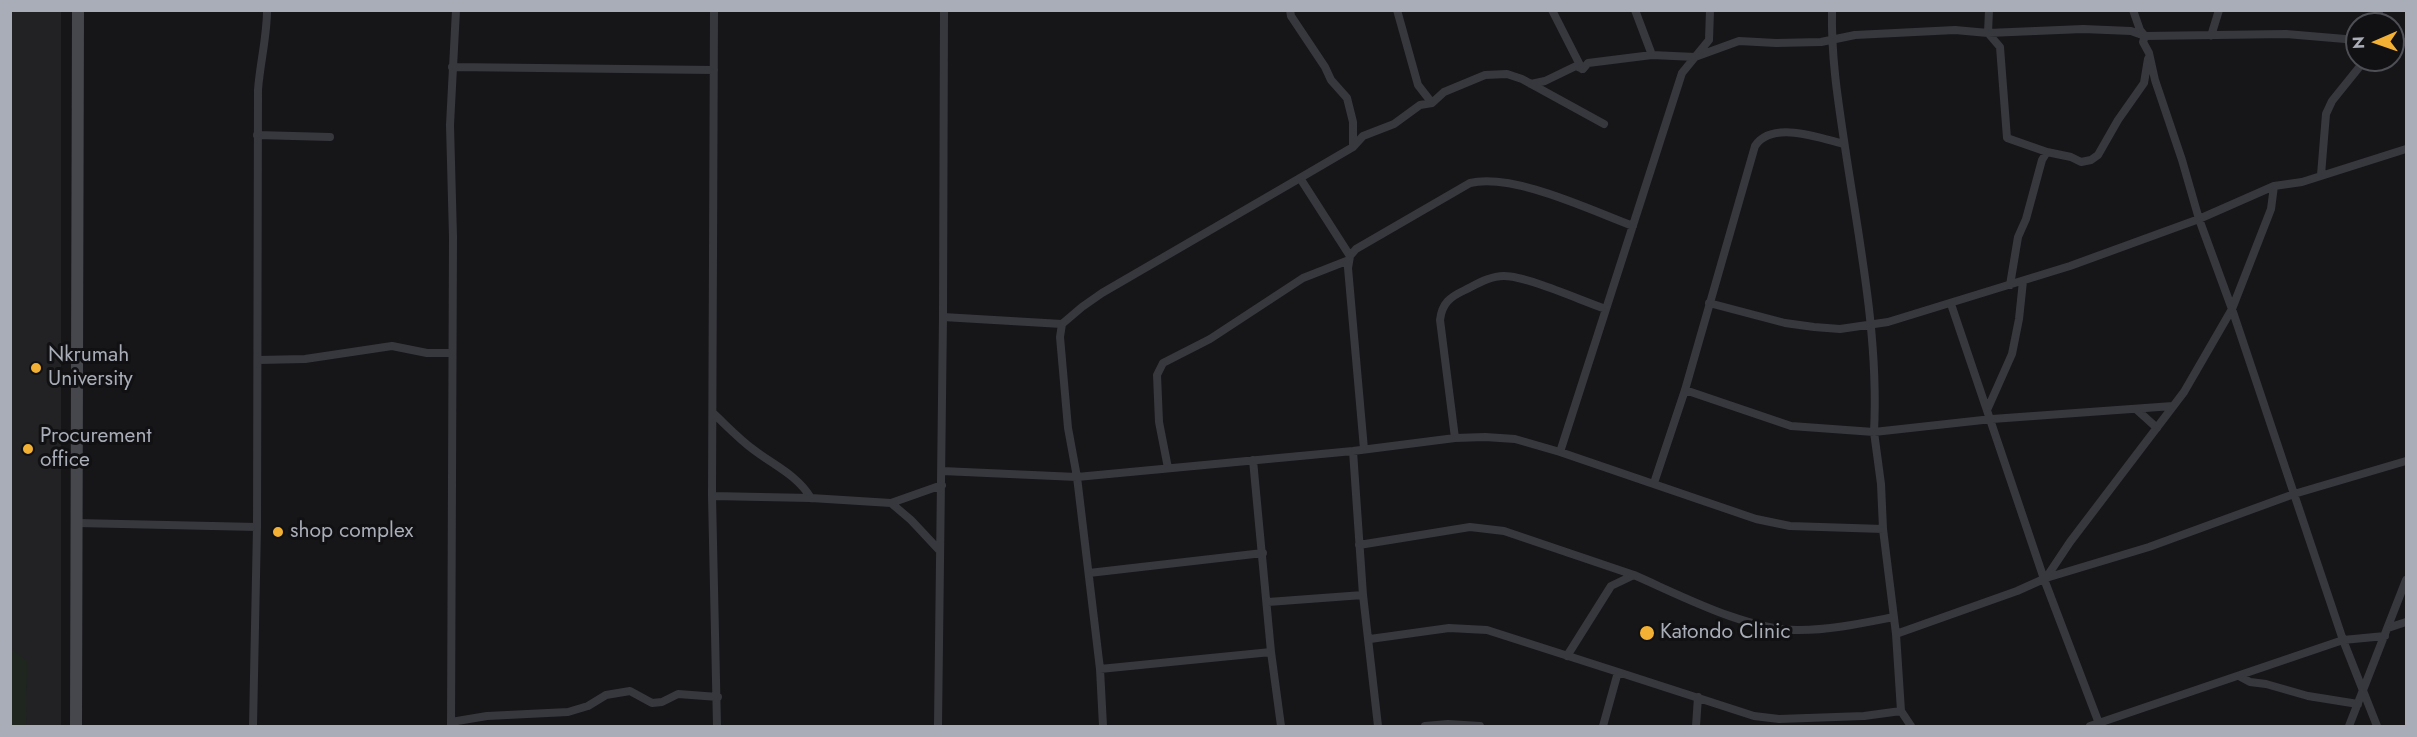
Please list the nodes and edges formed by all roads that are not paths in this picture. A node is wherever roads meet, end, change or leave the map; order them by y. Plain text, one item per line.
1 (78, 10) edge
2 (267, 10) edge
3 (456, 10) edge
4 (714, 10) edge
5 (944, 10) edge
6 (1290, 10) edge
7 (1398, 10) edge
8 (1552, 10) edge
9 (1635, 10) edge
10 (1710, 10) edge
11 (1832, 10) edge
12 (1989, 10) edge
13 (2133, 10) edge
14 (2218, 10) edge
15 (1988, 33) junction
16 (2145, 36) junction
17 (2211, 36) junction
18 (2345, 39) edge
19 (1831, 41) junction
20 (2149, 53) junction
21 (1652, 55) junction
22 (1695, 57) junction
23 (452, 67) junction
24 (1583, 69) junction
25 (714, 70) junction
26 (2354, 72) edge
27 (1531, 84) junction
28 (1432, 104) junction
29 (1604, 124) dead end
30 (257, 135) junction
31 (330, 137) dead end
32 (1844, 144) junction
33 (1353, 147) junction
34 (2406, 149) edge
35 (2047, 152) junction
36 (2321, 175) junction
37 (1300, 178) junction
38 (2274, 186) junction
39 (2199, 219) junction
40 (1633, 226) junction
41 (1349, 258) junction
42 (2023, 281) junction
43 (2010, 285) junction
44 (1709, 303) junction
45 (1952, 304) junction
46 (1606, 309) junction
47 (2232, 309) junction
48 (944, 317) junction
49 (1062, 324) junction
50 (1871, 326) junction
51 (452, 352) junction
52 (258, 360) junction
53 (1685, 390) junction
54 (2173, 406) junction
55 (1988, 408) junction
56 (2136, 409) junction
57 (712, 412) junction
58 (1992, 419) junction
59 (2157, 428) junction
60 (1874, 432) junction
61 (1455, 438) junction
62 (1364, 449) junction
63 (1353, 451) junction
64 (1560, 452) junction
65 (1253, 460) junction
66 (2406, 461) edge
67 (1168, 468) junction
68 (942, 471) junction
69 (1077, 477) junction
70 (1654, 483) junction
71 (942, 485) junction
72 (2294, 494) junction
73 (712, 496) junction
74 (811, 498) junction
75 (891, 503) junction
76 (77, 523) junction
77 (257, 527) junction
78 (1883, 529) junction
79 (1359, 545) junction
80 (940, 551) junction
81 (1263, 553) junction
82 (1608, 567) junction
83 (1089, 573) junction
84 (1634, 575) junction
85 (2045, 579) junction
86 (2406, 580) edge
87 (1611, 586) junction
88 (1363, 595) junction
89 (1268, 602) junction
90 (1894, 618) junction
91 (2406, 622) edge
92 (2387, 632) junction
93 (1896, 634) junction
94 (1370, 639) junction
95 (2343, 640) junction
96 (1271, 652) junction
97 (1567, 656) junction
98 (1100, 669) junction
99 (1618, 672) junction
100 (2239, 676) junction
101 (2364, 691) junction
102 (718, 697) junction
103 (1698, 697) junction
104 (2358, 704) junction
105 (1901, 711) junction
106 (1864, 716) junction
107 (451, 724) edge
108 (76, 726) edge
109 (253, 726) edge
110 (717, 726) edge
111 (938, 726) edge
112 (1103, 726) edge
113 (1281, 726) edge
114 (1378, 726) edge
115 (1425, 726) edge
116 (1480, 726) edge
117 (1603, 726) edge
118 (1696, 726) edge
119 (1863, 726) edge
120 (1911, 726) edge
121 (2096, 726) edge
122 (2349, 726) edge
123 (2377, 726) edge

1 - 76 street
2 - 30 street
3 - 23 street
4 - 25 street
5 - 48 street
6 - 33 street
7 - 28 street
8 - 24 street
9 - 21 street
10 - 22 street
11 - 19 street
12 - 15 street
13 - 16 street
14 - 17 street
15 - 16 street
15 - 19 street
15 - 35 street
16 - 17 street
16 - 20 street
17 - 18 street
19 - 22 street
19 - 32 street
20 - 35 street
20 - 39 street
21 - 22 street
21 - 24 street
22 - 40 street
23 - 25 street
23 - 51 street
24 - 27 street
25 - 57 street
26 - 36 street
27 - 28 street
27 - 29 street
28 - 33 street
30 - 31 street
30 - 52 street
32 - 44 street
32 - 50 street
33 - 37 street
34 - 36 street
35 - 43 street
36 - 38 street
37 - 41 street
37 - 49 street
38 - 39 street
38 - 47 street
39 - 42 street
39 - 47 street
40 - 41 street
40 - 46 street
41 - 62 street
41 - 67 street
42 - 43 street
42 - 55 street
43 - 45 street
44 - 50 street
44 - 53 street
45 - 50 street
45 - 55 street
46 - 61 street
46 - 64 street
47 - 54 street
47 - 72 street
48 - 49 street
48 - 68 street
49 - 69 street
50 - 60 street
51 - 52 street
51 - 107 street
52 - 77 street
53 - 60 street
53 - 70 street
54 - 56 street
54 - 59 street
55 - 58 street
56 - 58 street
56 - 59 street
57 - 73 street
57 - 74 street
58 - 60 street
58 - 85 street
59 - 85 street
60 - 78 street
61 - 62 street
61 - 64 street
62 - 63 street
63 - 65 street
63 - 79 street
64 - 70 street
65 - 67 street
65 - 81 street
66 - 72 street
67 - 69 street
68 - 69 street
68 - 71 street
69 - 83 street
70 - 78 street
71 - 75 street
71 - 80 street
72 - 85 street
72 - 95 street
73 - 74 street
73 - 102 street
74 - 75 street
75 - 80 street
76 - 77 street
76 - 108 street
77 - 109 street
78 - 90 street
79 - 82 street
79 - 88 street
80 - 111 street
81 - 83 street
81 - 89 street
82 - 84 street
82 - 87 street
83 - 98 street
84 - 87 street
84 - 90 street
85 - 93 street
85 - 121 street
86 - 92 street
87 - 97 street
88 - 89 street
88 - 94 street
89 - 96 street
90 - 93 street
91 - 92 street
92 - 95 street
92 - 101 street
93 - 105 street
94 - 97 street
94 - 114 street
95 - 100 street
95 - 101 street
96 - 98 street
96 - 113 street
97 - 99 street
98 - 112 street
99 - 103 street
99 - 117 street
100 - 104 street
100 - 121 street
101 - 104 street
101 - 123 street
102 - 107 street
102 - 110 street
103 - 106 street
103 - 118 street
104 - 122 street
105 - 106 street
105 - 120 street
106 - 119 street
115 - 116 street

